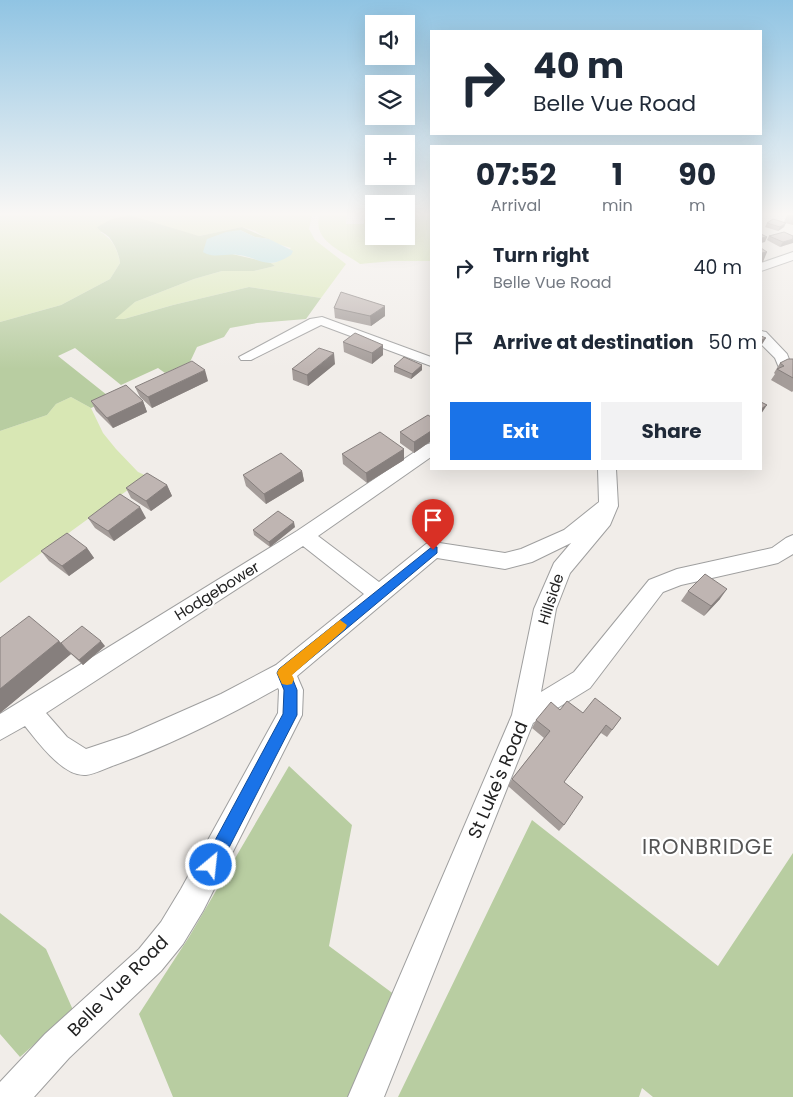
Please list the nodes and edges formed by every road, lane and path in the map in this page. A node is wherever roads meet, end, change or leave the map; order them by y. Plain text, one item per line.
1 (762, 336) edge
2 (246, 357) dead end
3 (430, 362) edge
4 (785, 367) edge
5 (430, 450) edge
6 (607, 470) edge
7 (609, 506) junction
8 (304, 536) junction
9 (793, 543) edge
10 (378, 593) junction
11 (284, 673) junction
12 (28, 711) junction
13 (524, 716) junction
14 (0, 728) edge
15 (10, 1097) edge
16 (366, 1097) edge

1 - 4 street
2 - 3 street
5 - 8 street, Hodgebower
6 - 7 street
7 - 10 street
7 - 13 street, Hillside
8 - 10 street
8 - 12 street, Hodgebower
9 - 13 street, St Luke's Road
10 - 11 street
11 - 12 street
11 - 15 street, Belle Vue Road
12 - 14 street, Hodgebower
13 - 16 street, St Luke's Road

